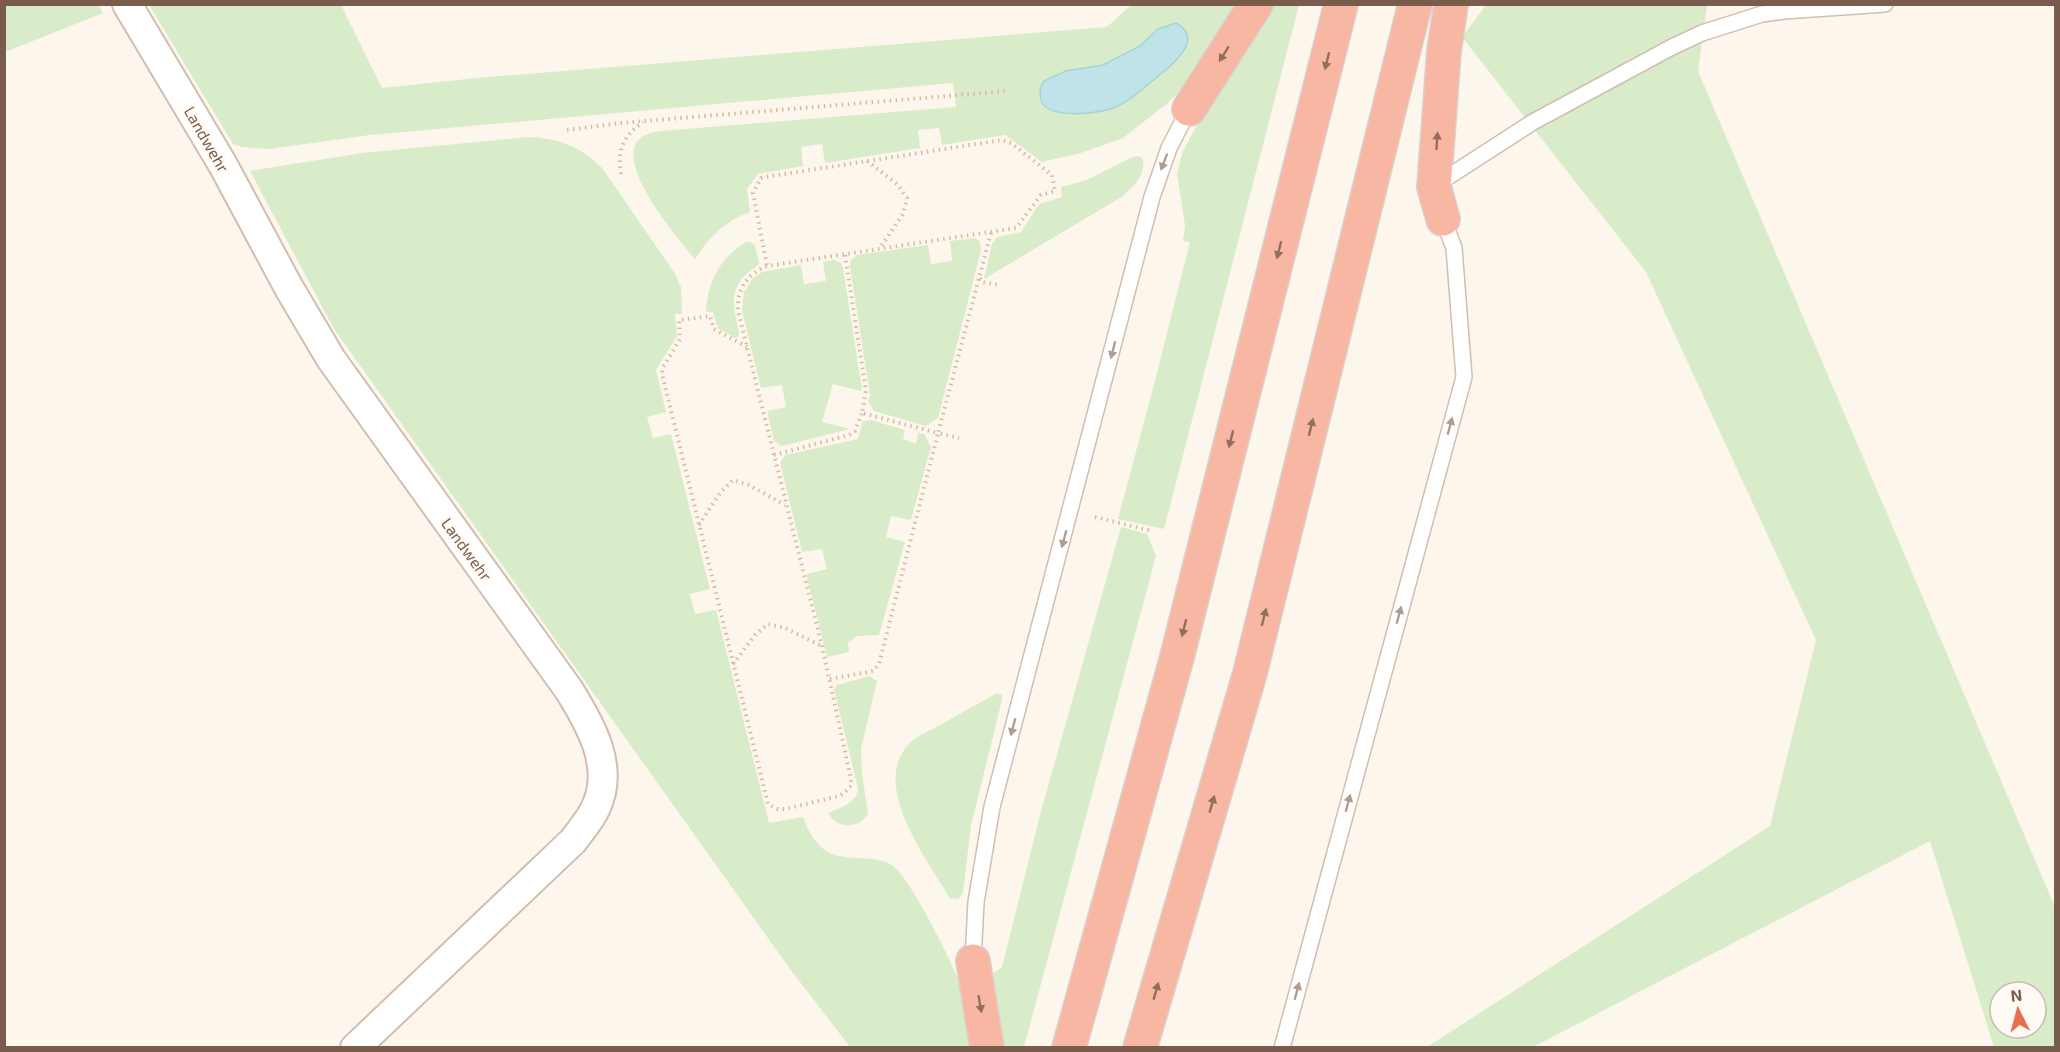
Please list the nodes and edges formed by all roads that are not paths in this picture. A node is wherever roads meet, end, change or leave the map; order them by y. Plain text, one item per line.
1 (127, 4) edge
2 (1256, 4) edge
3 (1341, 4) edge
4 (1414, 4) edge
5 (1451, 4) edge
6 (1885, 4) edge
7 (1189, 109) joint
8 (1434, 187) junction
9 (1443, 219) joint
10 (973, 961) joint
11 (355, 1047) edge
12 (987, 1047) edge
13 (1069, 1047) edge
14 (1140, 1047) edge
15 (1282, 1047) edge

1 - 11 street, Landwehr
2 -> 7 highway
3 -> 13 highway
14 -> 4 highway
8 -> 5 highway
6 - 8 lane
7 -> 10 lane
8 - 9 highway
15 -> 9 lane
10 -> 12 highway

